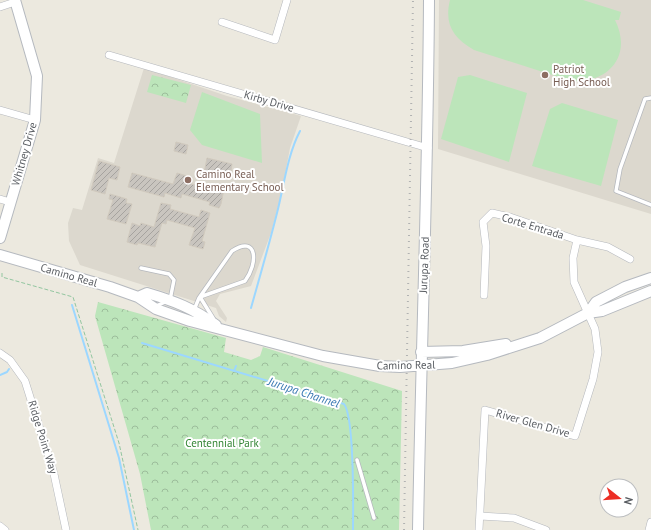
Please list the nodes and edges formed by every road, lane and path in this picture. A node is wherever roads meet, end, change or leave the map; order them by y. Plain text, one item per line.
1 (287, 0) edge
2 (429, 0) edge
3 (15, 1) edge
4 (0, 7) edge
5 (222, 22) dead end
6 (109, 55) dead end
7 (651, 98) edge
8 (0, 110) edge
9 (34, 120) junction
10 (428, 148) junction
11 (5, 201) edge
12 (651, 205) edge
13 (0, 238) edge
14 (576, 240) junction
15 (0, 255) edge
16 (630, 259) dead end
17 (141, 268) dead end
18 (2, 273) dead end
19 (651, 278) edge
20 (651, 291) edge
21 (484, 295) dead end
22 (138, 297) junction
23 (200, 297) junction
24 (170, 300) junction
25 (154, 307) junction
26 (194, 310) junction
27 (588, 313) junction
28 (190, 321) junction
29 (219, 328) junction
30 (518, 345) junction
31 (421, 352) junction
32 (0, 353) edge
33 (421, 366) junction
34 (357, 460) dead end
35 (480, 516) junction
36 (374, 518) dead end
37 (651, 522) edge
38 (0, 526) edge
39 (4, 530) edge
40 (66, 530) edge
41 (138, 530) edge
42 (418, 530) edge
43 (479, 530) edge
44 (546, 530) edge
45 (649, 530) edge

1 - 5 street
2 - 10 main road, Jurupa Road
3 - 4 street
3 - 9 main road, Whitney Drive
6 - 10 street, Kirby Drive
7 - 12 lane
8 - 9 street
9 - 11 main road, Whitney Drive
10 - 31 main road, Jurupa Road
11 - 13 main road, Whitney Drive
14 - 16 street, Corte Entrada
14 - 21 street, Corte Entrada
14 - 27 street
15 - 22 main road, Camino Real
17 - 24 lane
18 - 41 path
19 - 27 main road, Camino Real
20 - 27 main road, Camino Real
22 - 24 main road, Camino Real
22 - 25 main road, Camino Real
23 - 23 lane
23 - 26 lane
23 - 29 lane
24 - 25 lane
24 - 26 main road, Camino Real
25 - 28 main road, Camino Real
26 - 28 lane
26 - 29 main road, Camino Real
27 - 30 main road, Camino Real
27 - 35 street, River Glen Drive
28 - 29 main road, Camino Real
29 - 33 main road, Camino Real
30 - 31 main road
30 - 33 main road, Camino Real
31 - 33 main road, Jurupa Road
32 - 40 street, Ridge Point Way
33 - 42 main road, Jurupa Road
34 - 36 lane
35 - 43 street, River Glen Drive
35 - 44 street
37 - 45 street
38 - 39 street

